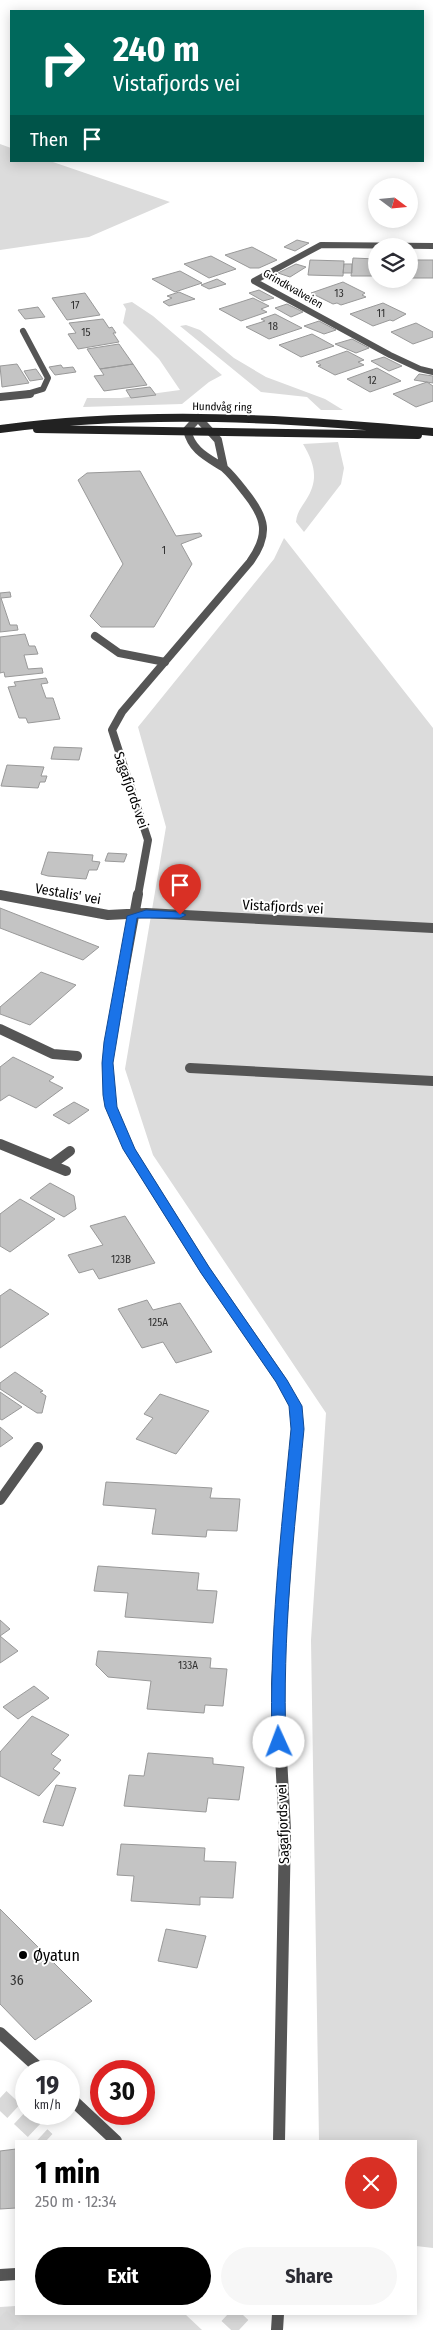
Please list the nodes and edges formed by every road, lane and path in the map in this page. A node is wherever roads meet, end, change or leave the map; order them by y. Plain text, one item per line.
1 (433, 246) edge
2 (23, 331) dead end
3 (433, 372) edge
4 (0, 397) edge
5 (198, 418) junction
6 (12, 428) junction
7 (0, 429) edge
8 (187, 430) junction
9 (214, 430) junction
10 (433, 434) edge
11 (224, 468) junction
12 (95, 636) dead end
13 (165, 662) junction
14 (0, 895) edge
15 (132, 916) junction
16 (433, 928) edge
17 (0, 1028) edge
18 (77, 1056) dead end
19 (190, 1068) dead end
20 (433, 1081) edge
21 (0, 1144) edge
22 (70, 1151) dead end
23 (51, 1165) junction
24 (66, 1171) dead end
25 (38, 1447) dead end
26 (0, 1500) edge
27 (0, 2033) edge
28 (30, 2060) edge
29 (80, 2107) edge
30 (115, 2140) edge
31 (279, 2140) edge
32 (15, 2274) edge
33 (0, 2275) edge
34 (278, 2315) edge
35 (277, 2330) edge

1 - 3 street, Grindkvalveien
2 - 4 street
5 - 6 main road, Hundvåg ring
5 - 8 street
5 - 9 street
5 - 10 main road, Hundvåg ring
6 - 7 main road, Hundvåg ring
6 - 8 main road, Hundvåg ring
8 - 9 main road, Hundvåg ring
8 - 11 street, Sagafjords vei
9 - 10 main road, Hundvåg ring
9 - 11 street, Sagafjords vei
11 - 13 street, Sagafjords vei
12 - 13 street
13 - 15 street, Sagafjords vei
14 - 15 street, Vestalis' vei
15 - 16 street, Vistafjords vei
15 - 31 street, Sagafjords vei
17 - 18 street
19 - 20 street
21 - 23 street
22 - 23 street
23 - 24 street
25 - 26 street
27 - 28 street
29 - 30 street
32 - 33 street
34 - 35 street

